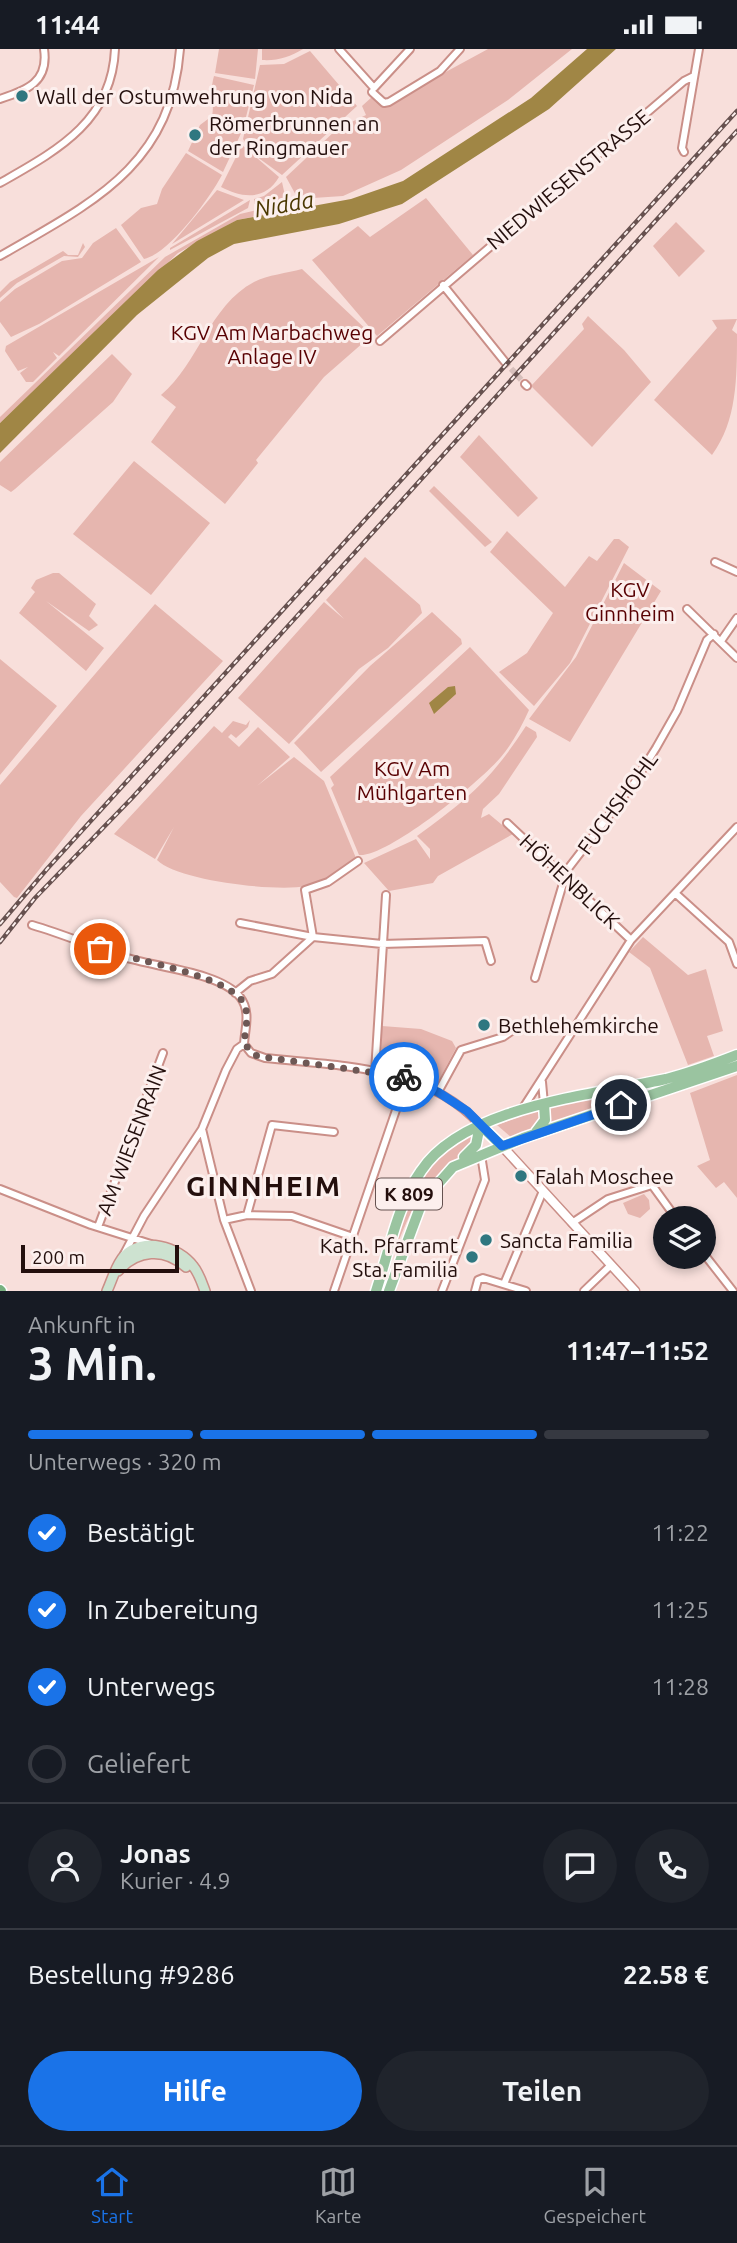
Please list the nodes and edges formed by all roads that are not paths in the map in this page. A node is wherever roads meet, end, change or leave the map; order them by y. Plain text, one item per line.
1 (44, 49) edge
2 (116, 49) edge
3 (180, 49) edge
4 (339, 49) edge
5 (410, 49) edge
6 (460, 49) edge
7 (699, 49) edge
8 (694, 76) junction
9 (373, 90) junction
10 (0, 99) edge
11 (684, 152) dead end
12 (0, 183) edge
13 (0, 256) edge
14 (443, 285) junction
15 (380, 341) dead end
16 (505, 362) tunnel mouth
17 (716, 562) dead end
18 (737, 572) edge
19 (687, 609) dead end
20 (737, 618) edge
21 (714, 634) junction
22 (720, 641) junction
23 (737, 658) edge
24 (507, 823) dead end
25 (736, 828) edge
26 (358, 861) dead end
27 (565, 875) junction
28 (675, 893) junction
29 (386, 895) dead end
30 (240, 923) dead end
31 (32, 925) dead end
32 (313, 937) junction
33 (737, 938) edge
34 (631, 940) junction
35 (729, 942) junction
36 (382, 944) junction
37 (491, 961) dead end
38 (737, 964) edge
39 (535, 978) dead end
40 (235, 993) junction
41 (513, 1030) dead end
42 (244, 1044) junction
43 (163, 1053) dead end
44 (737, 1055) edge
45 (737, 1066) edge
46 (375, 1072) junction
47 (407, 1077) junction
48 (544, 1077) junction
49 (438, 1092) junction
50 (544, 1104) junction
51 (521, 1111) junction
52 (480, 1125) junction
53 (202, 1129) junction
54 (334, 1132) dead end
55 (533, 1134) junction
56 (502, 1146) junction
57 (480, 1153) junction
58 (453, 1167) junction
59 (0, 1189) edge
60 (543, 1191) junction
61 (422, 1202) junction
62 (667, 1206) edge
63 (247, 1215) junction
64 (224, 1220) junction
65 (572, 1223) junction
66 (98, 1227) junction
67 (353, 1237) junction
68 (131, 1239) junction
69 (160, 1246) junction
70 (123, 1258) junction
71 (611, 1265) junction
72 (716, 1269) edge
73 (113, 1278) junction
74 (504, 1284) junction
75 (107, 1291) edge
76 (200, 1291) edge
77 (205, 1291) edge
78 (251, 1291) edge
79 (334, 1291) edge
80 (376, 1291) edge
81 (384, 1291) edge
82 (389, 1291) edge
83 (442, 1291) edge
84 (475, 1291) edge
85 (526, 1291) edge
86 (584, 1291) edge
87 (635, 1291) edge
88 (733, 1291) edge

1 - 10 street
2 - 12 street
3 - 13 street
4 - 9 street
5 - 9 street
6 - 9 street
7 - 8 street, NIEDWIESENSTRASSE
8 - 11 street, NIEDWIESENSTRASSE
8 - 14 street, NIEDWIESENSTRASSE
14 - 15 street, NIEDWIESENSTRASSE
14 - 16 street
17 - 18 street
19 - 21 street
20 - 22 street
21 - 22 street
21 - 27 street, FUCHSHOHL
22 - 23 street
24 - 27 street, HÖHENBLICK
25 - 28 street
26 - 32 street
27 - 34 street, HÖHENBLICK
27 - 39 street, FUCHSHOHL
28 - 34 street
28 - 35 street
29 - 36 street
30 - 32 street
31 - 40 street
32 - 36 street
32 - 40 street
33 - 35 street
34 - 48 street
35 - 38 street
36 - 37 street
36 - 46 street
40 - 42 street
41 - 49 street
42 - 46 street
42 - 53 street
43 - 66 street, AM WIESENRAIN
44 - 50 main road, K 809
45 - 55 main road, K 809
46 - 47 street
47 - 49 street
47 - 67 street
48 - 50 street
48 - 51 street
49 - 52 street
50 - 51 main road, K 809
50 - 55 main road
51 - 52 main road, K 809
52 - 56 main road
52 - 58 main road
52 - 80 main road, K 809
53 - 64 street
53 - 68 street
54 - 63 street
55 - 56 main road, K 809
56 - 57 main road, K 809
56 - 60 street
57 - 58 main road, K 809
57 - 83 street
58 - 61 main road, K 809
59 - 66 street
60 - 65 street
60 - 74 street
61 - 81 main road, K 809
61 - 82 main road, K 809
62 - 65 street
63 - 64 street
63 - 67 street
64 - 78 street
65 - 71 street
66 - 68 street
67 - 79 street
68 - 69 street
68 - 70 street
69 - 70 main road
69 - 77 main road
70 - 73 main road
71 - 86 street
71 - 87 street
72 - 88 street
73 - 75 main road
73 - 76 main road
74 - 84 street
74 - 85 street

